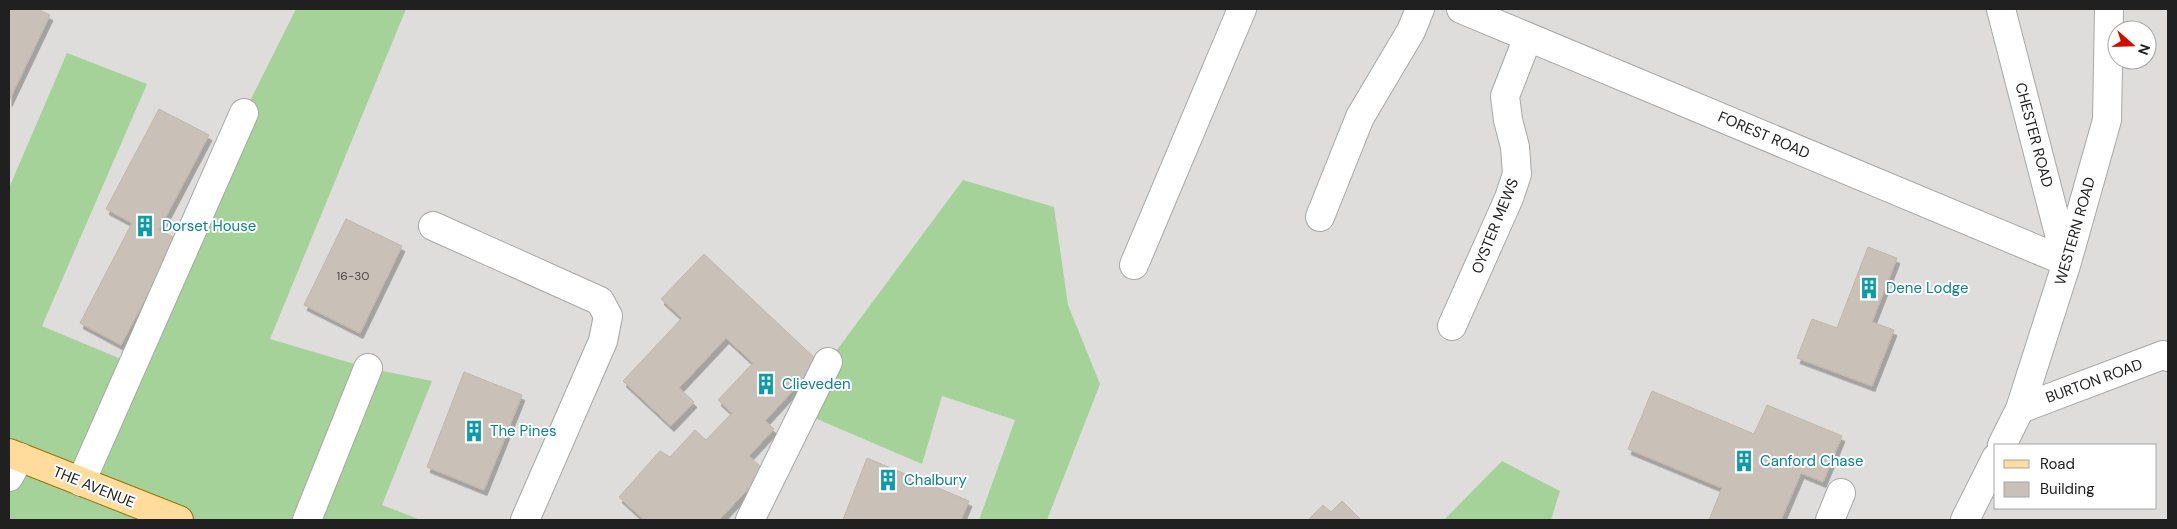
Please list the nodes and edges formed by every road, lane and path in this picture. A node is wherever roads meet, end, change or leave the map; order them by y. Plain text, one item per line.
1 (1242, 9) edge
2 (1420, 9) edge
3 (1461, 9) edge
4 (2001, 9) edge
5 (2109, 9) edge
6 (1528, 37) junction
7 (244, 113) dead end
8 (1320, 217) dead end
9 (433, 226) dead end
10 (2067, 262) junction
11 (1134, 265) dead end
12 (1452, 326) dead end
13 (2168, 356) edge
14 (828, 362) dead end
15 (368, 368) dead end
16 (2020, 409) junction
17 (2002, 444) edge
18 (13, 462) edge
19 (1994, 462) edge
20 (81, 482) junction
21 (1841, 493) dead end
22 (179, 520) edge
23 (307, 520) edge
24 (525, 520) edge
25 (750, 520) edge
26 (1830, 520) edge
27 (1965, 520) edge

1 - 11 street
2 - 8 street
3 - 6 street, FOREST ROAD
4 - 10 street, CHESTER ROAD
5 - 10 street, WESTERN ROAD
6 - 10 street, FOREST ROAD
6 - 12 street, OYSTER MEWS
7 - 20 street
9 - 24 street
10 - 16 street, WESTERN ROAD
13 - 16 street, BURTON ROAD
14 - 25 street
15 - 23 street
16 - 17 street, WESTERN ROAD
18 - 20 main road, THE AVENUE
19 - 27 street
20 - 22 main road, THE AVENUE
21 - 26 street

